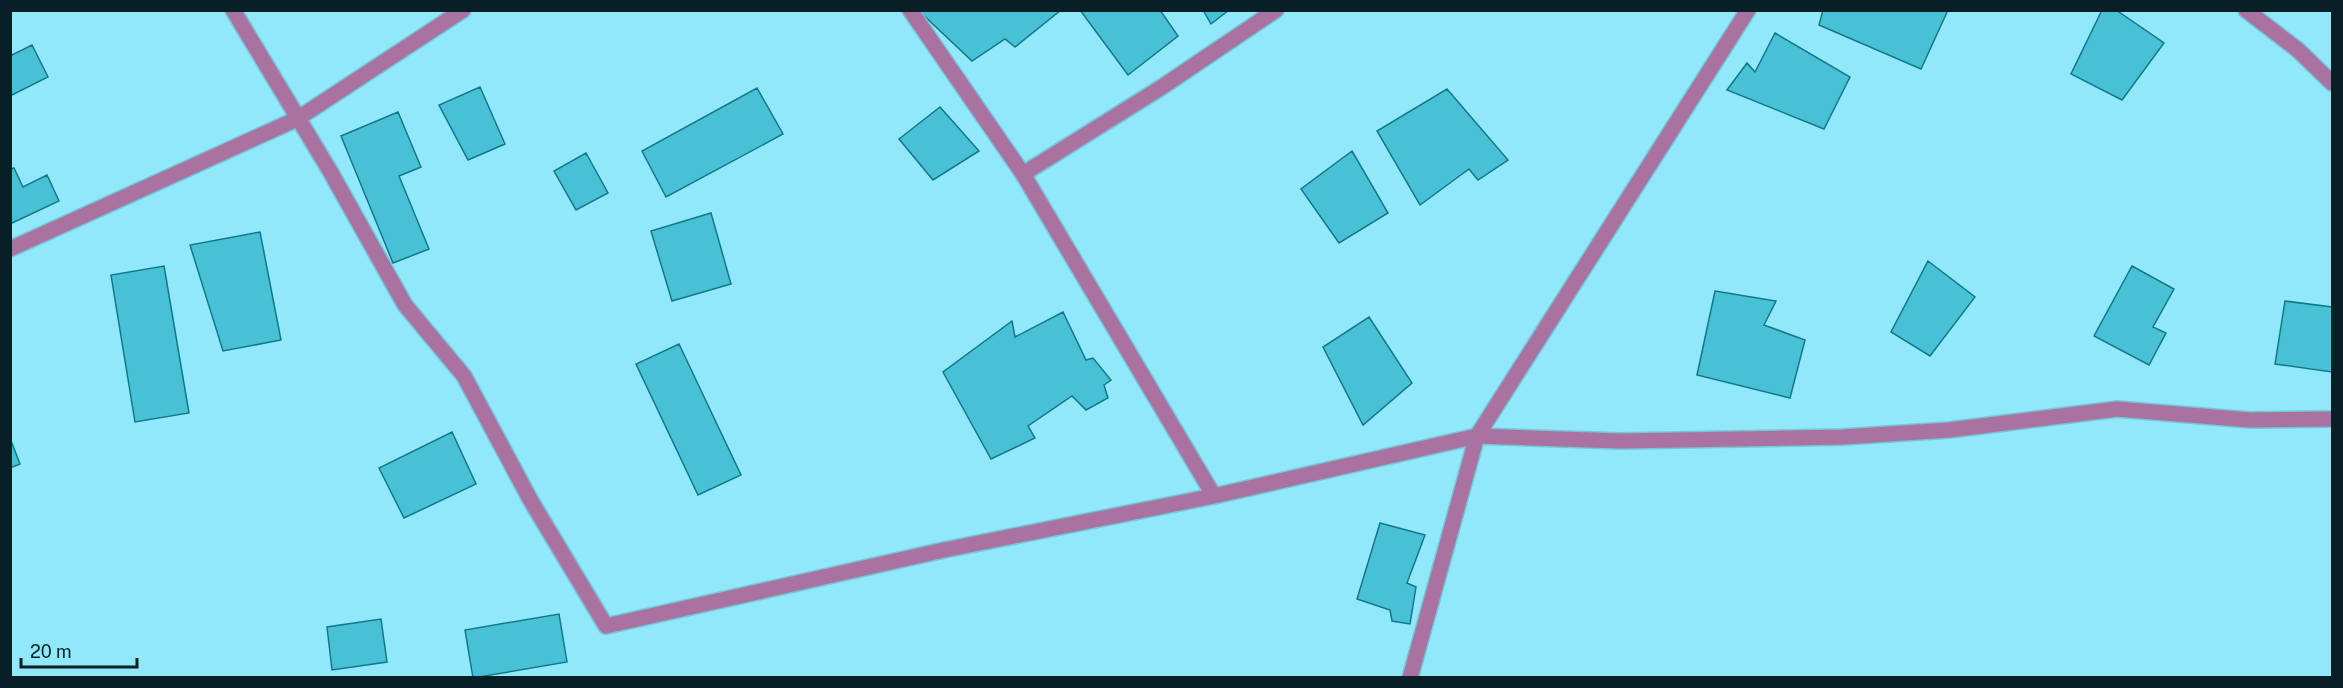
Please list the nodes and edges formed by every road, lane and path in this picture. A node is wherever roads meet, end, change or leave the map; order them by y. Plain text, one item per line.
1 (233, 10) edge
2 (463, 10) edge
3 (910, 10) edge
4 (1276, 10) edge
5 (1748, 10) edge
6 (2246, 10) edge
7 (2332, 82) edge
8 (297, 119) junction
9 (1023, 174) junction
10 (10, 249) edge
11 (2332, 419) edge
12 (1477, 436) junction
13 (1214, 496) junction
14 (1410, 678) edge

1 - 8 street
2 - 8 street
3 - 9 street
4 - 9 street
5 - 12 street
6 - 7 street
8 - 10 street
8 - 13 street
9 - 13 street
11 - 12 street
12 - 13 street
12 - 14 street

